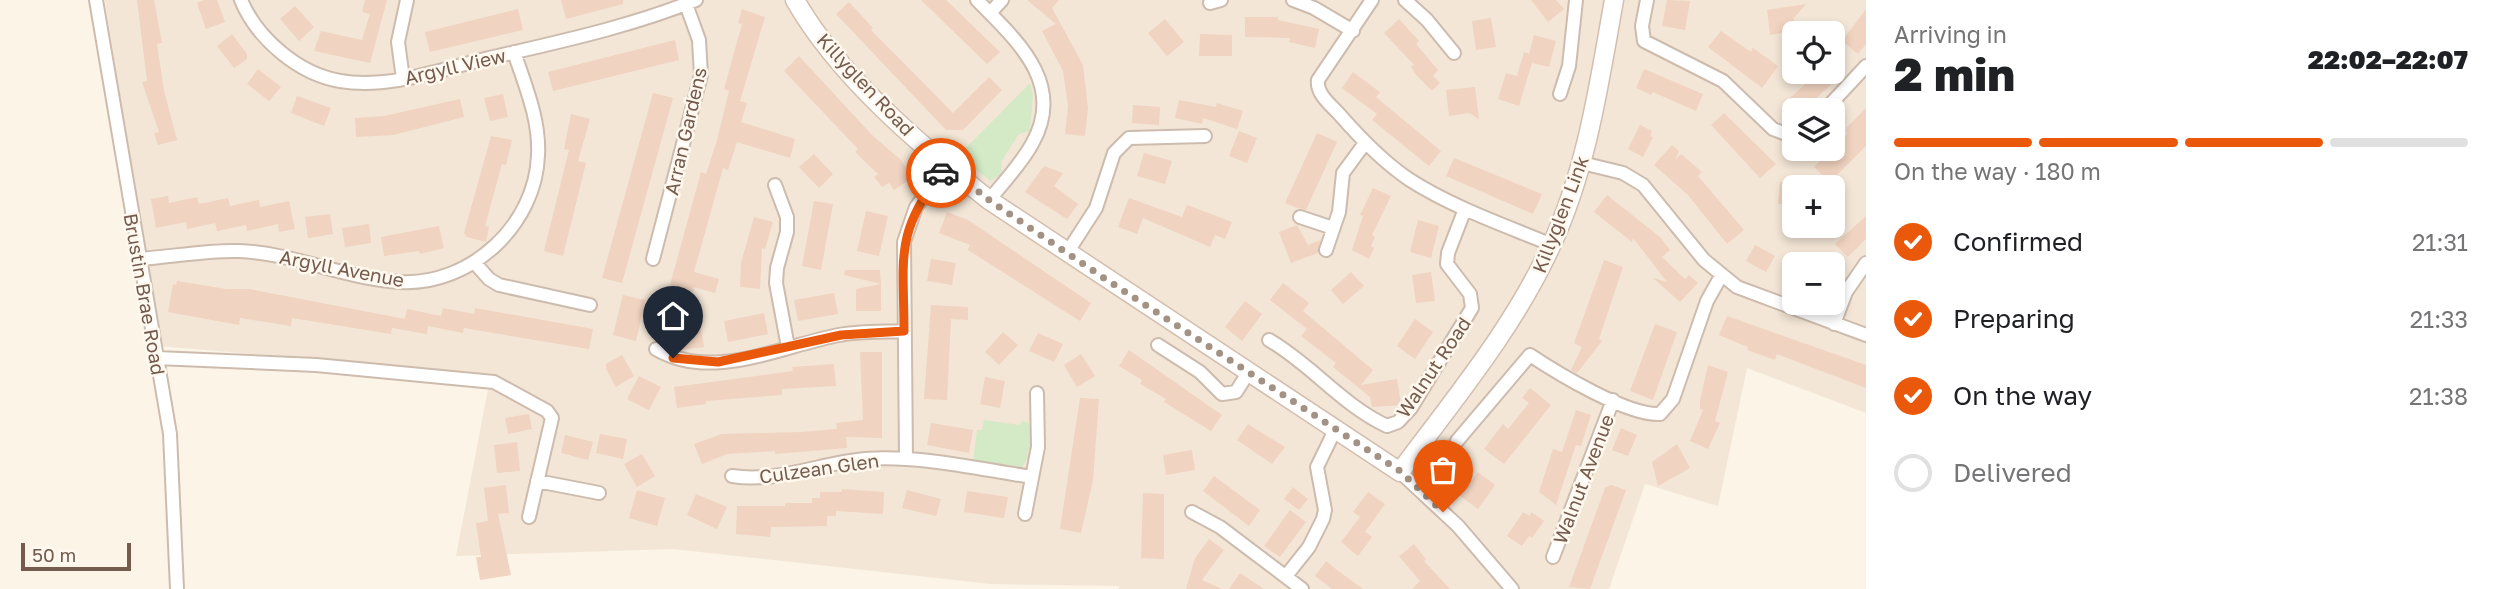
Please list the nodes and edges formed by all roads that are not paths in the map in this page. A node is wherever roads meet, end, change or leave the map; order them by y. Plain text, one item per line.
1 (96, 0) edge
2 (242, 0) edge
3 (407, 0) edge
4 (795, 0) edge
5 (977, 0) edge
6 (1002, 0) edge
7 (1293, 0) edge
8 (1372, 0) edge
9 (1405, 0) edge
10 (1576, 0) edge
11 (1614, 0) edge
12 (1647, 0) edge
13 (691, 2) edge
14 (990, 13) junction
15 (1353, 31) junction
16 (514, 52) junction
17 (1454, 53) dead end
18 (1866, 66) edge
19 (403, 79) junction
20 (1560, 94) dead end
21 (1836, 98) edge
22 (1782, 132) edge
23 (1205, 136) dead end
24 (1365, 142) junction
25 (1582, 163) junction
26 (947, 166) junction
27 (775, 185) dead end
28 (989, 200) junction
29 (1465, 209) junction
30 (1300, 217) dead end
31 (1333, 228) junction
32 (1552, 245) junction
33 (1326, 250) dead end
34 (1067, 253) junction
35 (653, 259) dead end
36 (139, 260) junction
37 (474, 262) junction
38 (1866, 263) edge
39 (1721, 276) junction
40 (590, 304) dead end
41 (1834, 324) junction
42 (904, 331) junction
43 (1866, 335) edge
44 (1269, 340) dead end
45 (1158, 345) dead end
46 (788, 347) junction
47 (656, 349) dead end
48 (157, 358) junction
49 (1248, 373) junction
50 (1037, 393) dead end
51 (1613, 400) junction
52 (1335, 430) junction
53 (1457, 441) dead end
54 (906, 458) junction
55 (1400, 471) junction
56 (732, 475) dead end
57 (1032, 477) junction
58 (537, 481) junction
59 (599, 494) dead end
60 (1192, 512) dead end
61 (1025, 514) dead end
62 (528, 517) dead end
63 (1553, 557) dead end
64 (1286, 576) junction
65 (177, 589) edge
66 (1303, 589) edge
67 (1512, 589) edge

1 - 36 street, Brustin Brae Road
2 - 19 street, Argyll View
3 - 19 street
4 - 26 street, Killyglen Road
5 - 14 street
6 - 14 street
7 - 15 street
8 - 15 street
9 - 17 street
10 - 20 street
11 - 25 street, Killyglen Link
12 - 22 street
13 - 16 street, Argyll View
13 - 35 street, Arran Gardens
14 - 28 street
15 - 24 street
16 - 19 street, Argyll View
16 - 37 street, Argyll Avenue
18 - 21 street
23 - 34 street
24 - 29 street
24 - 31 street
25 - 32 street, Killyglen Link
25 - 39 street
26 - 28 street, Killyglen Road
26 - 42 street
27 - 46 street
28 - 34 street, Killyglen Road
29 - 32 street
29 - 44 street, Walnut Road
30 - 31 street
31 - 33 street
32 - 55 street, Killyglen Link
34 - 49 street, Killyglen Road
36 - 37 street, Argyll Avenue
36 - 48 street, Brustin Brae Road
37 - 40 street
38 - 41 street
39 - 41 street
39 - 51 street, Walnut Avenue
41 - 43 street
42 - 46 street
42 - 54 street
45 - 49 street
46 - 47 street
48 - 58 street
48 - 65 street, Brustin Brae Road
49 - 52 street, Killyglen Road
50 - 57 street
51 - 53 street, Walnut Avenue
51 - 63 street, Walnut Avenue
52 - 55 street, Killyglen Road
52 - 64 street
54 - 56 street, Culzean Glen
54 - 57 street, Culzean Glen
55 - 67 street, Killyglen Road
57 - 61 street
58 - 59 street
58 - 62 street
60 - 64 street
64 - 66 street

